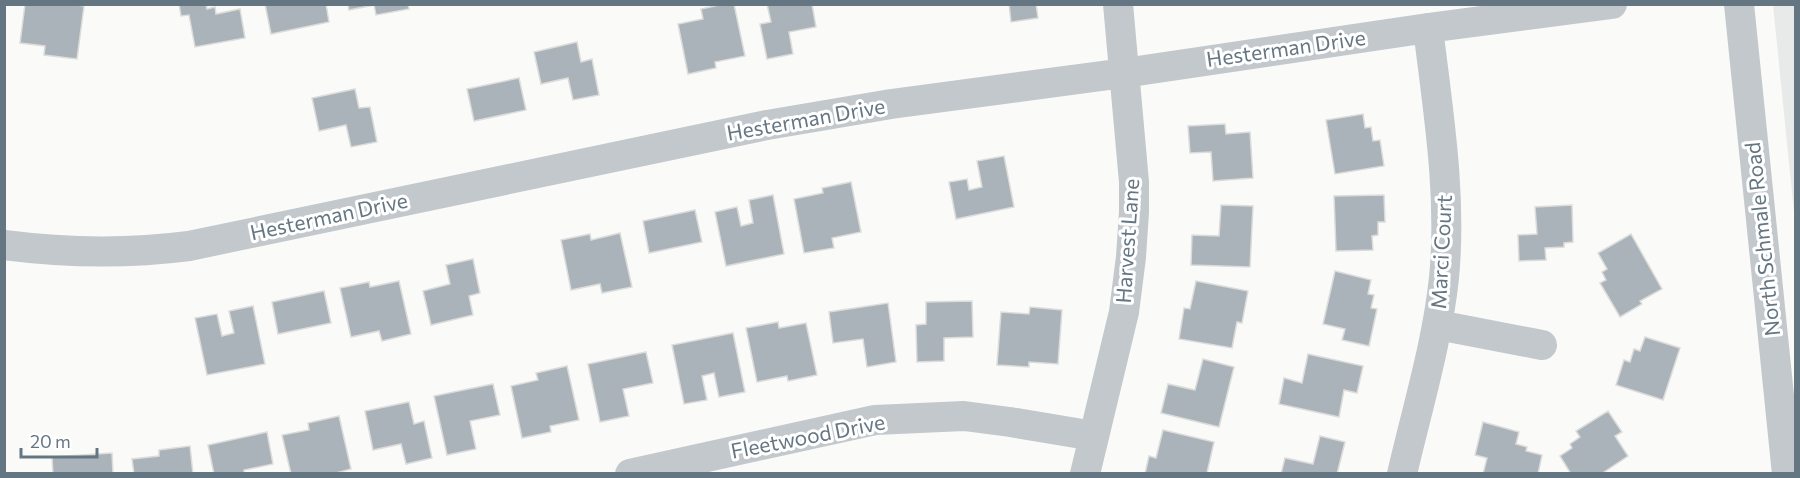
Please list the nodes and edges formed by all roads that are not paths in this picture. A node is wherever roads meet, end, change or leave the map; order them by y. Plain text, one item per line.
1 (1118, 4) edge
2 (1612, 4) edge
3 (1739, 4) edge
4 (1428, 28) junction
5 (1124, 73) junction
6 (5, 248) edge
7 (1438, 325) junction
8 (1542, 345) dead end
9 (1094, 436) junction
10 (630, 474) edge
11 (1084, 474) edge
12 (1402, 474) edge
13 (1787, 474) edge

1 - 5 street, Harvest Lane
2 - 4 street, Hesterman Drive
3 - 13 street, North Schmale Road
4 - 5 street, Hesterman Drive
4 - 7 street, Marci Court
5 - 6 street, Hesterman Drive
5 - 9 street, Harvest Lane
7 - 8 street
7 - 12 street, Marci Court
9 - 10 street, Fleetwood Drive
9 - 11 street, Harvest Lane

